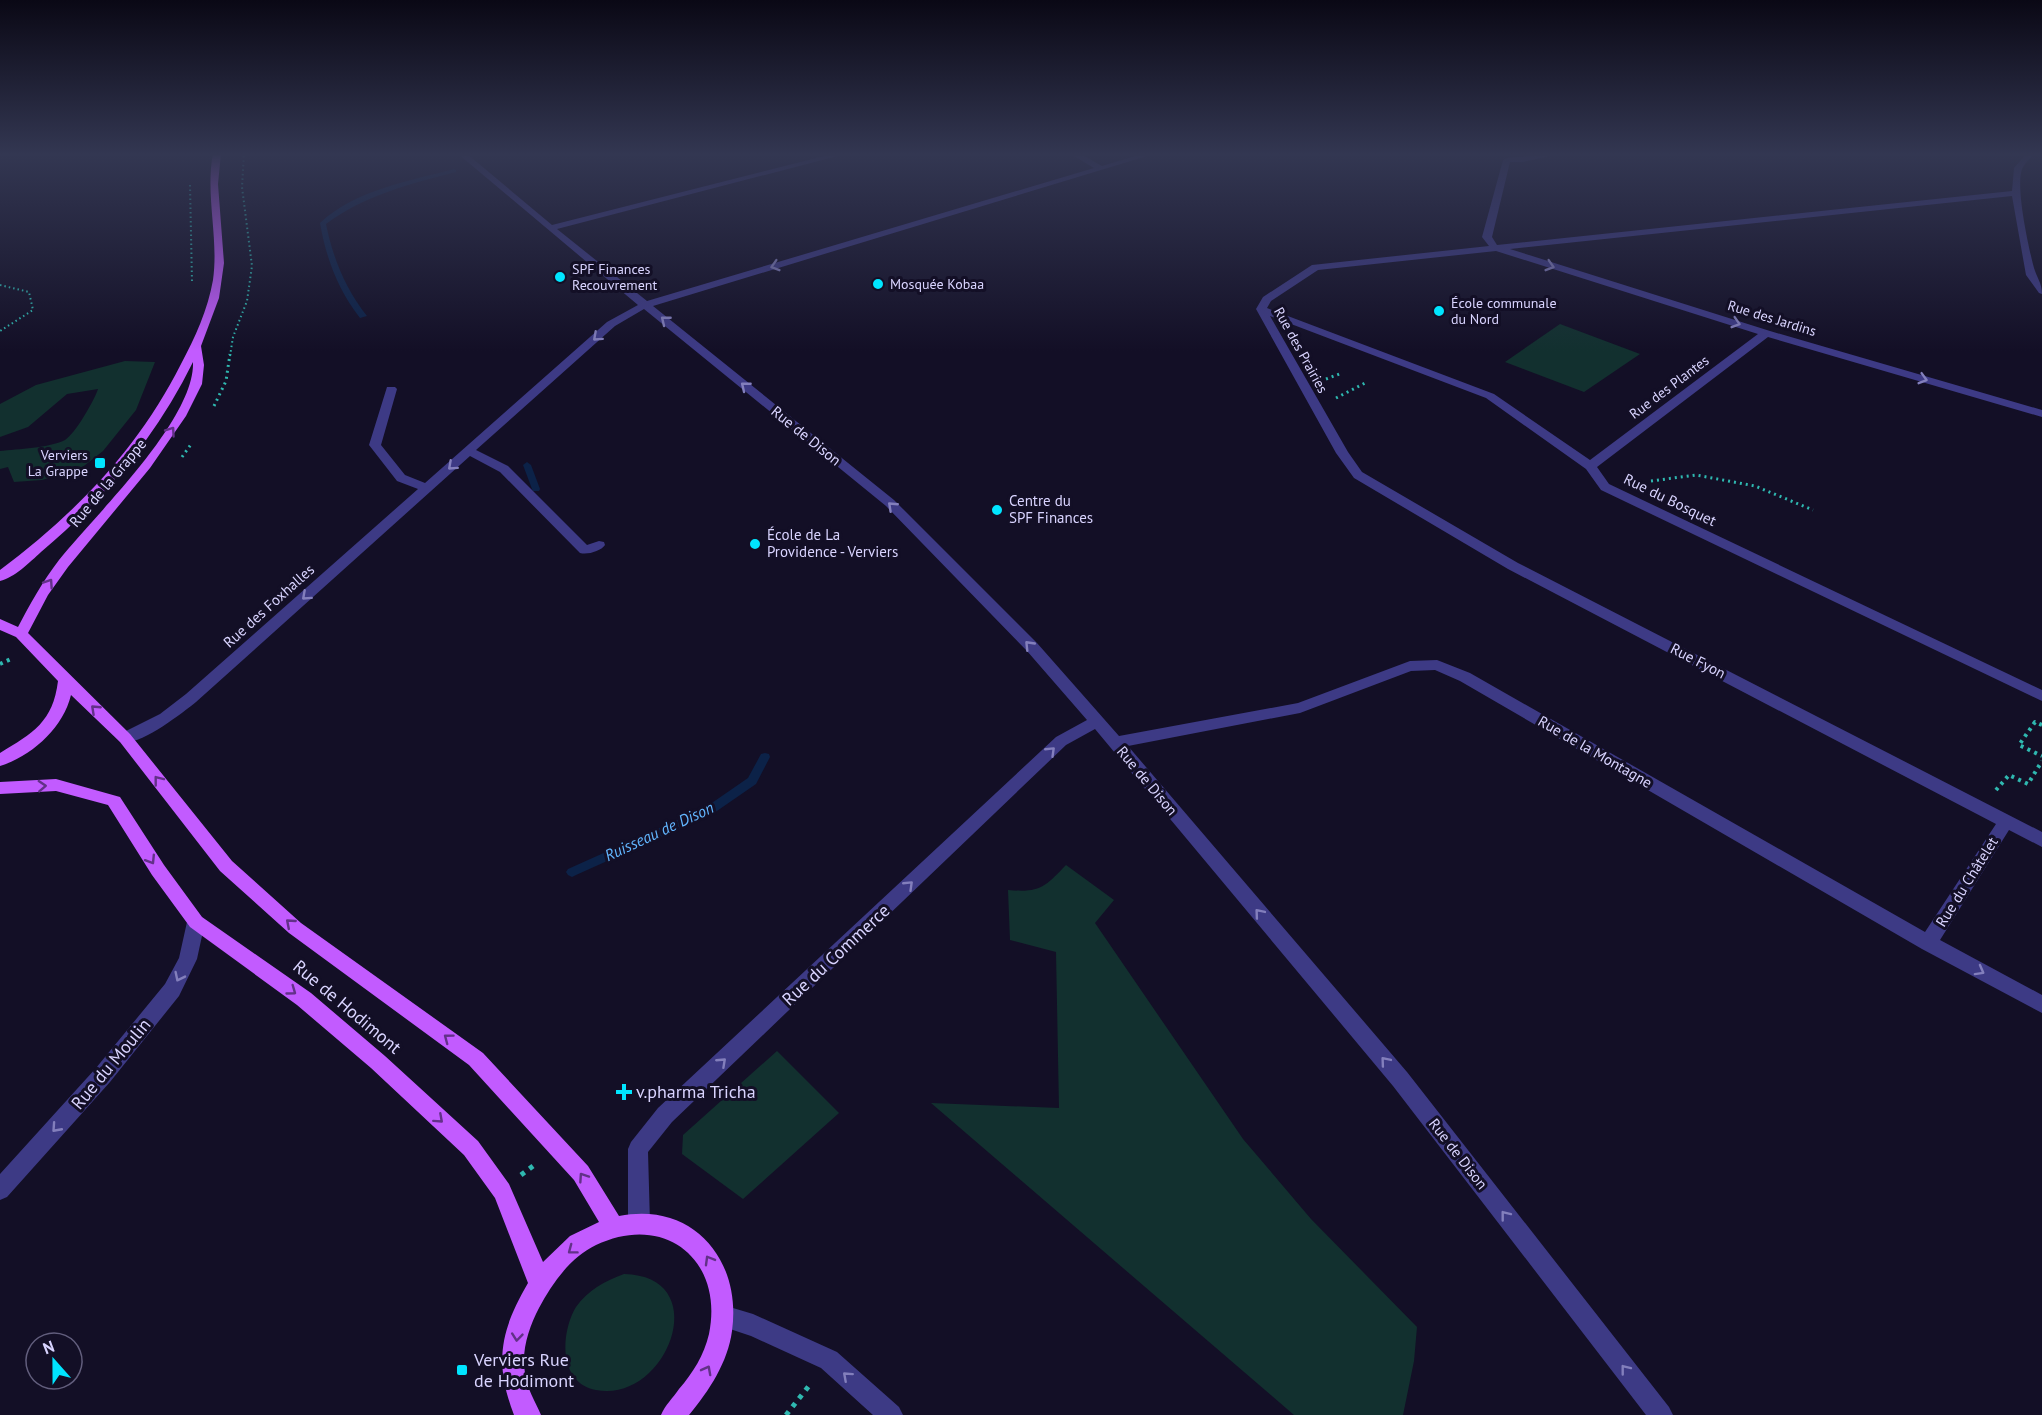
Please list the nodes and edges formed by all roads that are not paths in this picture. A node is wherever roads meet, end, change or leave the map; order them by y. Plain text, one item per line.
1 (215, 219) edge
2 (538, 219) edge
3 (584, 219) edge
4 (931, 219) edge
5 (1492, 219) edge
6 (1764, 219) edge
7 (2020, 219) edge
8 (549, 228) junction
9 (1494, 247) junction
10 (2042, 291) edge
11 (646, 305) junction
12 (1261, 309) junction
13 (1766, 333) junction
14 (196, 346) junction
15 (391, 389) dead end
16 (2042, 414) edge
17 (468, 451) junction
18 (1590, 466) junction
19 (1358, 475) joint
20 (427, 488) junction
21 (599, 545) dead end
22 (16, 566) junction
23 (0, 570) edge
24 (0, 577) edge
25 (0, 624) edge
26 (21, 634) junction
27 (65, 680) junction
28 (2042, 696) edge
29 (1097, 721) junction
30 (125, 738) junction
31 (1114, 743) junction
32 (0, 760) edge
33 (0, 788) edge
34 (2006, 821) junction
35 (2042, 840) edge
36 (196, 922) junction
37 (1928, 943) junction
38 (2042, 1005) edge
39 (0, 1190) edge
40 (639, 1222) junction
41 (614, 1227) junction
42 (539, 1283) junction
43 (723, 1316) junction
44 (529, 1415) edge
45 (673, 1415) edge
46 (891, 1415) edge
47 (1661, 1415) edge

1 - 14 main road, Rue de la Grappe
2 - 8 street, Rue de Dison
3 - 8 street
4 -> 11 street, Rue des Foxhalles
5 - 9 street
6 - 9 street, Rue des Prairies
7 - 10 street
8 - 11 street, Rue de Dison
9 - 12 street, Rue des Prairies
9 -> 13 street, Rue des Jardins
11 -> 17 street, Rue des Foxhalles
29 -> 11 street, Rue de Dison
12 - 18 street, Rue du Bosquet
12 - 19 street, Rue des Prairies
13 -> 16 street, Rue des Jardins
13 - 18 street, Rue des Plantes
14 - 22 main road, Rue de la Grappe
26 -> 14 main road, Rue de la Grappe
15 - 20 street
17 -> 20 street, Rue des Foxhalles
17 - 21 street
18 - 28 street, Rue du Bosquet
19 - 34 street, Rue Fyon
20 -> 30 street, Rue des Foxhalles
22 - 23 street, Rue de la Grappe
22 - 24 main road, Rue de la Grappe
25 - 26 main road, Rue de Hodimont
26 - 27 main road, Rue de Hodimont
30 -> 27 main road, Rue de Hodimont
27 - 32 main road
29 - 31 street, Rue de Dison
40 -> 29 street, Rue du Commerce
41 -> 30 main road, Rue de Hodimont
31 - 37 street, Rue de la Montagne
47 -> 31 street, Rue de Dison
33 -> 36 main road, Rue de Hodimont
34 - 35 street, Rue Fyon
34 - 37 street, Rue du Châtelet
36 -> 39 street, Rue du Moulin
36 -> 42 main road, Rue de Hodimont
37 -> 38 street, Rue de la Montagne
40 - 41 main road
43 -> 40 main road
41 -> 42 main road
42 -> 44 main road
45 -> 43 main road
46 -> 43 street

